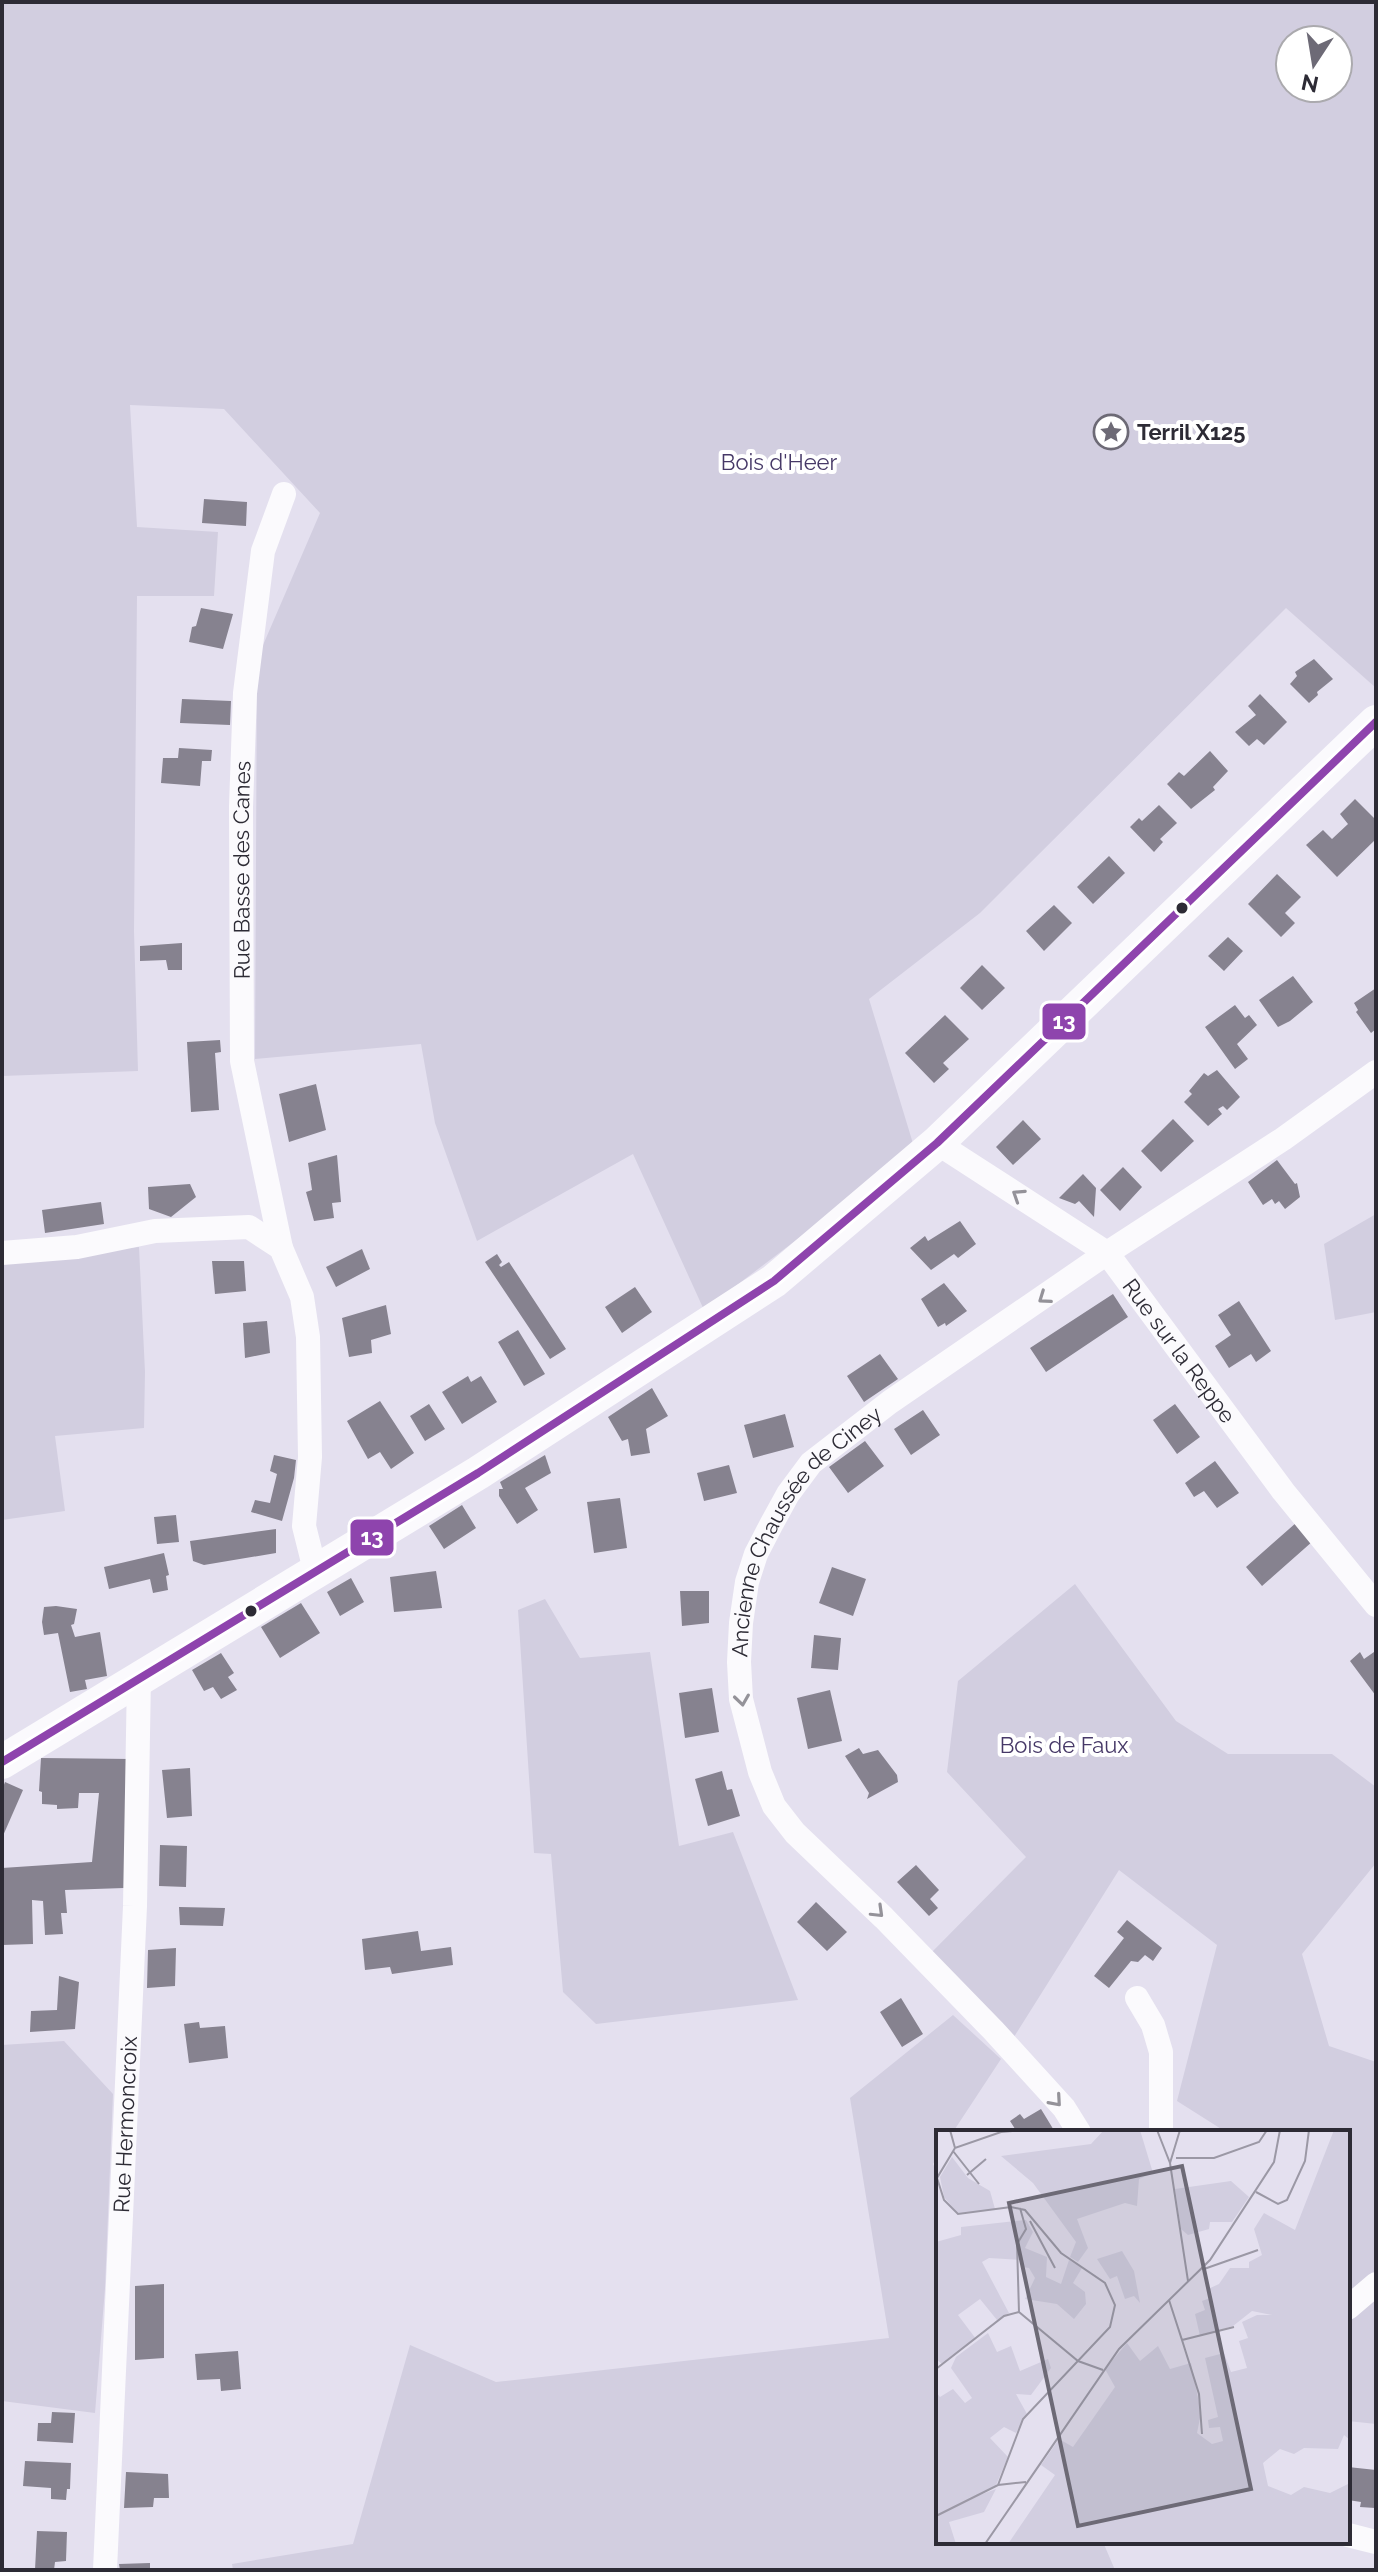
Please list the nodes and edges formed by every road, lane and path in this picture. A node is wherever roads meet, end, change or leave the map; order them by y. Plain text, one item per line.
1 (284, 494) dead end
2 (1376, 722) edge
3 (1376, 1072) edge
4 (937, 1143) junction
5 (281, 1248) junction
6 (2, 1253) edge
7 (1107, 1253) junction
8 (315, 1570) junction
9 (1376, 1605) edge
10 (139, 1677) junction
11 (4, 1758) edge
12 (1137, 1998) dead end
13 (1078, 2130) edge
14 (1161, 2130) edge
15 (1376, 2284) edge
16 (1350, 2306) edge
17 (1350, 2536) edge
18 (1376, 2542) edge
19 (105, 2570) edge

1 - 5 street, Rue Basse des Canes
2 - 4 main road
3 - 7 street, Ancienne Chaussée de Ciney
7 -> 4 street, Rue sur la Reppe
4 - 8 main road
5 - 6 street
5 - 8 street, Rue Basse des Canes
7 - 9 street, Rue sur la Reppe
7 -> 13 street, Ancienne Chaussée de Ciney
8 - 10 main road
10 - 11 main road
10 - 19 street, Rue Hermoncroix
12 - 14 street
15 - 16 street
17 - 18 street

